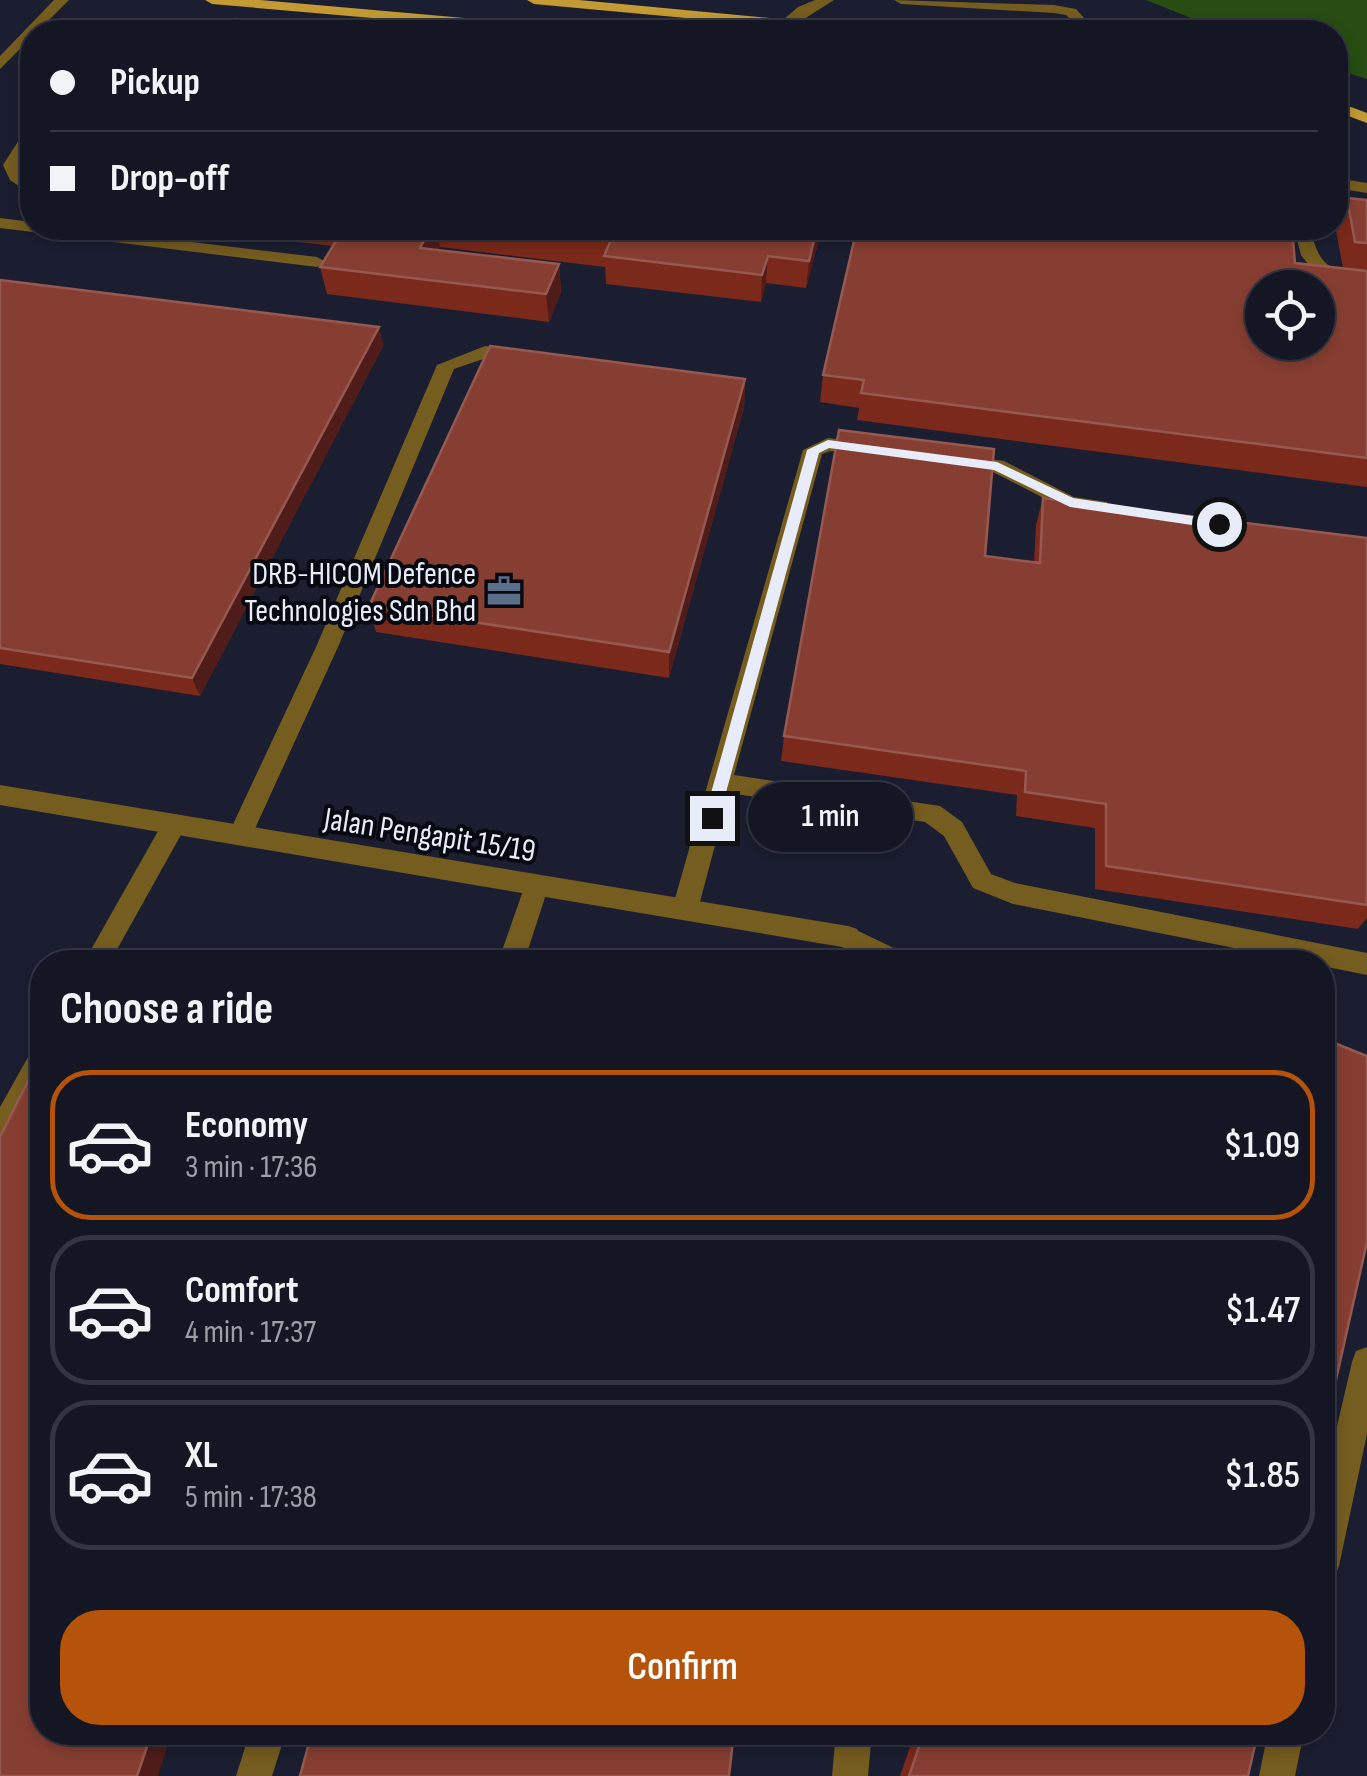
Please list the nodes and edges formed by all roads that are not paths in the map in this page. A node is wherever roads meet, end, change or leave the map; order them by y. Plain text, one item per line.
1 (62, 0) edge
2 (212, 0) edge
3 (534, 0) edge
4 (827, 0) edge
5 (901, 0) edge
6 (43, 20) edge
7 (440, 20) edge
8 (755, 20) edge
9 (791, 20) edge
10 (1079, 20) edge
11 (20, 43) edge
12 (0, 64) edge
13 (20, 147) edge
14 (20, 184) edge
15 (142, 240) edge
16 (1304, 240) edge
17 (316, 262) dead end
18 (1367, 280) edge
19 (544, 359) edge
20 (884, 451) edge
21 (940, 459) edge
22 (1130, 511) edge
23 (722, 783) junction
24 (0, 795) edge
25 (175, 824) junction
26 (240, 835) junction
27 (537, 884) junction
28 (685, 910) junction
29 (104, 950) edge
30 (516, 950) edge
31 (849, 950) edge
32 (1297, 950) edge
33 (1335, 958) edge
34 (1367, 964) edge
35 (30, 1080) edge
36 (0, 1134) edge
37 (1367, 1362) edge
38 (1335, 1507) edge
39 (264, 1745) edge
40 (853, 1745) edge
41 (1283, 1745) edge
42 (254, 1776) edge
43 (850, 1776) edge
44 (1277, 1776) edge

1 - 6 street
2 - 7 main road
3 - 8 main road
4 - 9 street
5 - 10 street
11 - 12 street
13 - 14 street
15 - 17 street
16 - 18 street
19 - 26 street
20 - 23 street
21 - 22 street
23 - 28 street
23 - 32 street
24 - 25 street, Jalan Pengapit 15/19
25 - 26 street, Jalan Pengapit 15/19
25 - 29 street
26 - 27 street, Jalan Pengapit 15/19
27 - 28 street, Jalan Pengapit 15/19
27 - 30 street
28 - 31 street, Jalan Pengapit 15/19
33 - 34 street
35 - 36 street
37 - 38 street
39 - 42 street
40 - 43 street
41 - 44 street

